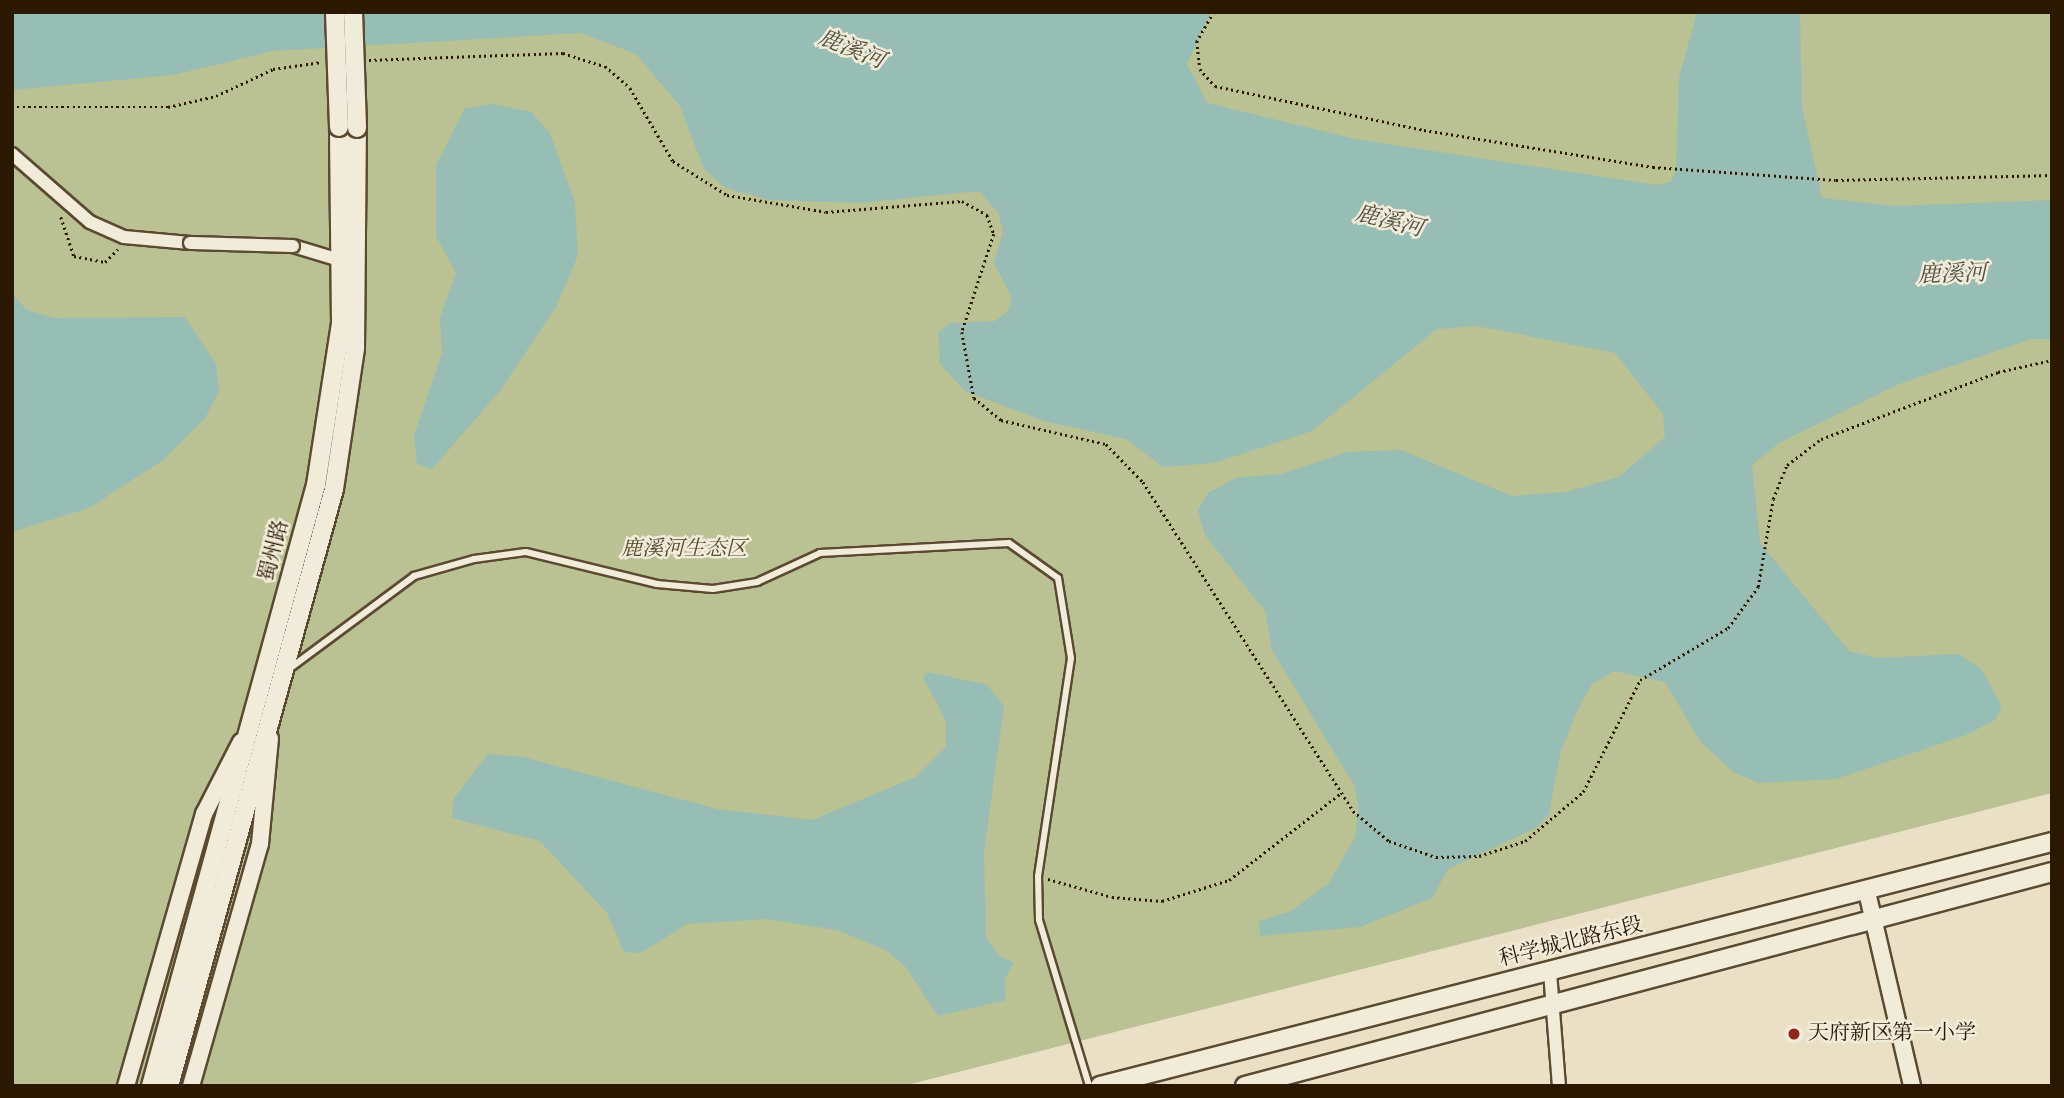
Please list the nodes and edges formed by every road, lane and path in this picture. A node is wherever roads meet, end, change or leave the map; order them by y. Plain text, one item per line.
1 (335, 12) edge
2 (353, 12) edge
3 (1214, 12) edge
4 (578, 58) dead end
5 (12, 107) edge
6 (168, 107) dead end
7 (348, 127) junction
8 (12, 154) edge
9 (2052, 174) edge
10 (55, 194) junction
11 (124, 237) junction
12 (342, 261) junction
13 (2052, 360) edge
14 (287, 670) junction
15 (253, 718) junction
16 (272, 723) junction
17 (1341, 793) junction
18 (2052, 842) edge
19 (2052, 872) edge
20 (1038, 876) junction
21 (1867, 892) junction
22 (1874, 922) junction
23 (1550, 972) junction
24 (1557, 1008) junction
25 (126, 1086) edge
26 (151, 1086) edge
27 (169, 1086) edge
28 (191, 1086) edge
29 (1089, 1086) edge
30 (1100, 1086) edge
31 (1245, 1086) edge
32 (1559, 1086) edge
33 (1912, 1086) edge

1 - 7 main road, 蜀州路, bridge
2 - 7 main road, 蜀州路, bridge
3 - 9 path
4 - 17 path
5 - 6 path
7 - 12 main road, 蜀州路
7 - 14 main road, 蜀州路
8 - 10 street
10 - 11 street
10 - 11 path
11 - 12 street, bridge
12 - 15 main road, 蜀州路
13 - 17 path
14 - 16 main road, 蜀州路
14 - 20 lane
15 - 25 street
15 - 26 main road, 蜀州路
16 - 27 main road, 蜀州路
16 - 28 street
17 - 20 path
18 - 21 main road, 科学城北路东段
19 - 22 main road
20 - 29 lane
21 - 22 street
21 - 23 main road, 科学城北路东段
22 - 24 main road
22 - 33 street
23 - 24 street
23 - 30 main road, 科学城北路东段
24 - 31 main road
24 - 32 street

